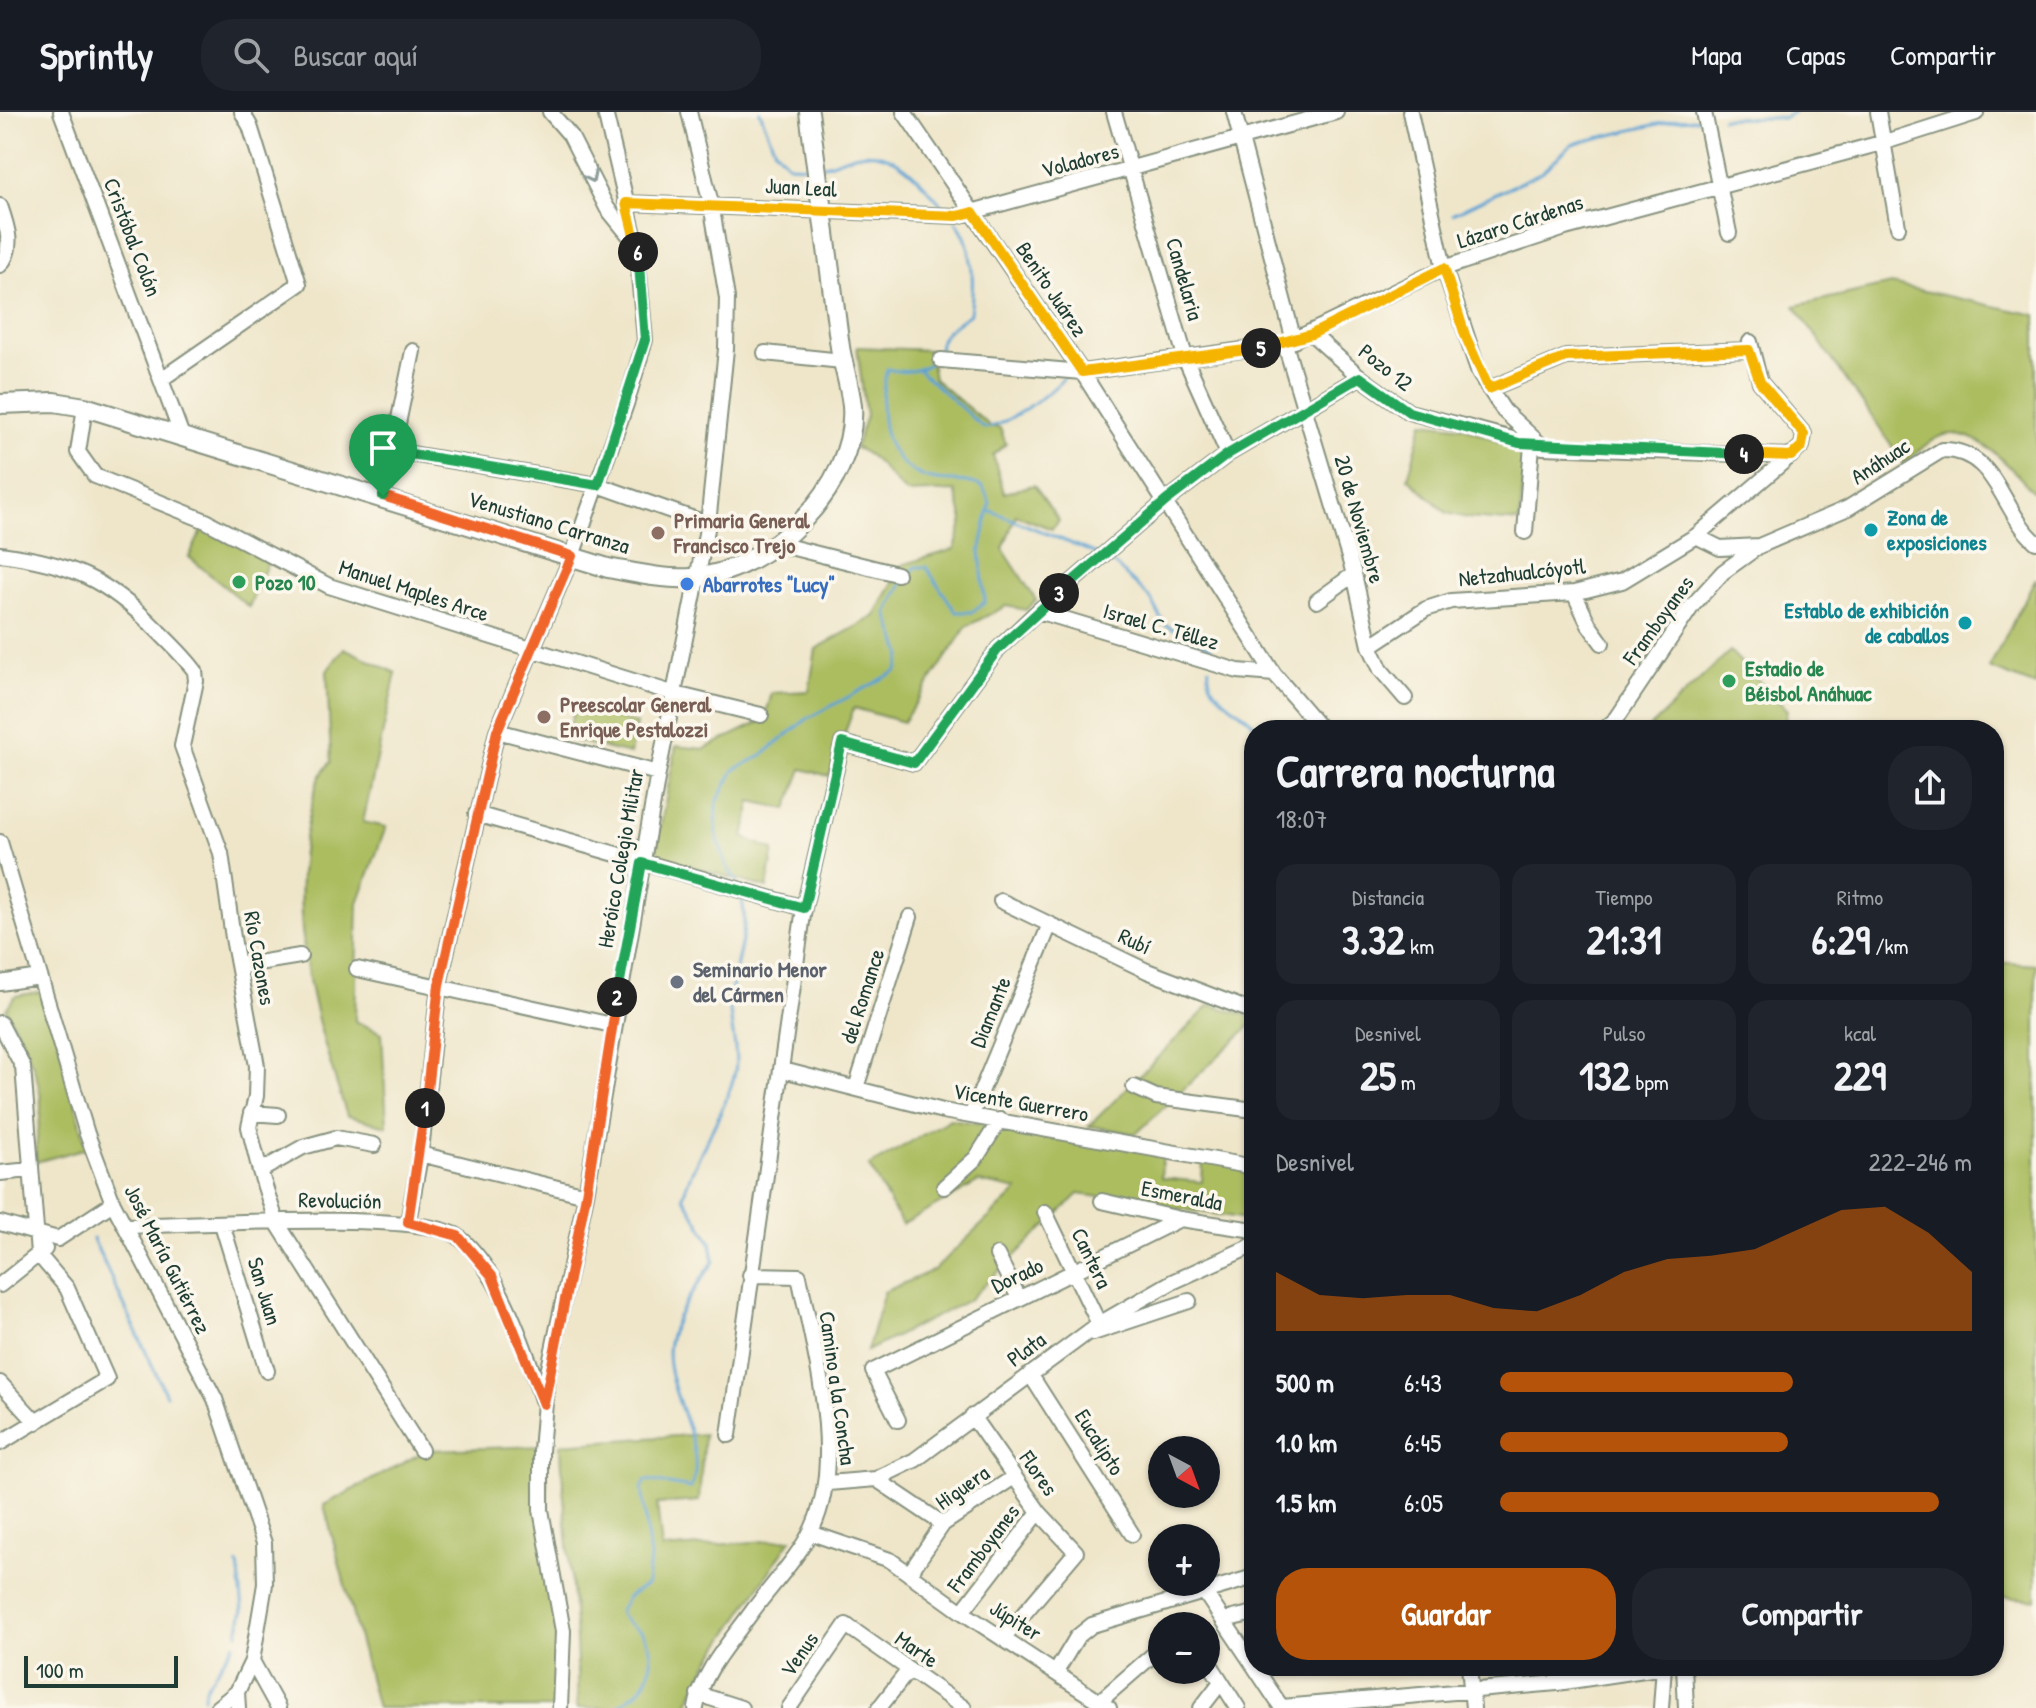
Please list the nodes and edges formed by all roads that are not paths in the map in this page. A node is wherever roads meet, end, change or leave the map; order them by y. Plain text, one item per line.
1 (61, 112) edge
2 (242, 112) edge
3 (550, 112) edge
4 (605, 112) edge
5 (689, 112) edge
6 (809, 112) edge
7 (904, 112) edge
8 (1114, 112) edge
9 (1234, 112) edge
10 (1336, 112) edge
11 (1410, 112) edge
12 (1704, 112) edge
13 (1878, 112) edge
14 (1976, 113) edge
15 (1242, 140) junction
16 (1885, 142) junction
17 (1130, 169) junction
18 (1722, 187) junction
19 (626, 203) junction
20 (711, 204) junction
21 (0, 206) edge
22 (822, 211) junction
23 (973, 212) junction
24 (1898, 227) dead end
25 (1729, 233) dead end
26 (636, 243) junction
27 (0, 265) edge
28 (1444, 268) junction
29 (1312, 334) junction
30 (1289, 343) junction
31 (413, 351) dead end
32 (765, 353) dead end
33 (941, 360) dead end
34 (1186, 360) junction
35 (842, 361) junction
36 (1082, 372) junction
37 (1360, 377) junction
38 (163, 378) junction
39 (1489, 389) junction
40 (0, 404) edge
41 (85, 407) junction
42 (1306, 411) junction
43 (182, 436) junction
44 (1538, 446) junction
45 (393, 451) junction
46 (1228, 454) junction
47 (1791, 456) junction
48 (598, 485) junction
49 (383, 496) junction
50 (1166, 501) junction
51 (708, 524) junction
52 (1525, 532) dead end
53 (1696, 536) junction
54 (2036, 542) edge
55 (778, 544) junction
56 (1759, 546) junction
57 (0, 554) edge
58 (572, 556) junction
59 (897, 574) dead end
60 (1354, 574) junction
61 (695, 578) junction
62 (1574, 593) junction
63 (1317, 601) dead end
64 (1038, 611) junction
65 (1602, 643) dead end
66 (1370, 646) junction
67 (534, 650) junction
68 (1274, 674) junction
69 (675, 694) junction
70 (1405, 698) dead end
71 (761, 715) dead end
72 (1313, 720) edge
73 (1615, 720) edge
74 (497, 731) junction
75 (658, 773) junction
76 (476, 814) junction
77 (0, 842) edge
78 (642, 863) junction
79 (1001, 901) dead end
80 (804, 908) junction
81 (910, 917) dead end
82 (1050, 924) junction
83 (300, 956) dead end
84 (240, 966) junction
85 (357, 969) dead end
86 (40, 977) junction
87 (0, 983) edge
88 (439, 985) junction
89 (1244, 1008) edge
90 (0, 1023) edge
91 (612, 1025) junction
92 (783, 1070) junction
93 (1134, 1087) dead end
94 (856, 1088) junction
95 (1244, 1109) edge
96 (251, 1113) junction
97 (278, 1115) dead end
98 (971, 1116) junction
99 (1000, 1120) junction
100 (374, 1145) dead end
101 (420, 1154) junction
102 (1244, 1165) edge
103 (30, 1170) junction
104 (260, 1171) junction
105 (0, 1173) edge
106 (944, 1187) dead end
107 (586, 1195) junction
108 (1102, 1201) dead end
109 (113, 1203) junction
110 (1045, 1212) dead end
111 (1180, 1219) junction
112 (276, 1221) junction
113 (408, 1222) junction
114 (0, 1223) edge
115 (222, 1224) junction
116 (125, 1226) junction
117 (1244, 1229) edge
118 (38, 1233) junction
119 (58, 1239) junction
120 (1244, 1250) edge
121 (38, 1254) junction
122 (997, 1255) dead end
123 (1074, 1272) junction
124 (750, 1275) junction
125 (0, 1285) edge
126 (1019, 1298) junction
127 (1189, 1301) dead end
128 (1099, 1324) junction
129 (1081, 1336) junction
130 (267, 1371) dead end
131 (1030, 1374) junction
132 (0, 1383) edge
133 (544, 1404) junction
134 (972, 1416) junction
135 (898, 1420) dead end
136 (36, 1422) junction
137 (729, 1435) dead end
138 (0, 1443) edge
139 (421, 1450) dead end
140 (1014, 1477) junction
141 (876, 1479) junction
142 (828, 1483) junction
143 (1039, 1512) junction
144 (943, 1524) junction
145 (811, 1533) junction
146 (1132, 1534) dead end
147 (909, 1574) junction
148 (1244, 1580) edge
149 (1220, 1586) edge
150 (1184, 1596) edge
151 (1207, 1596) edge
152 (962, 1612) junction
153 (1244, 1615) edge
154 (1224, 1620) junction
155 (846, 1625) joint
156 (1004, 1637) junction
157 (1244, 1644) edge
158 (252, 1661) junction
159 (1148, 1661) edge
160 (908, 1671) junction
161 (1056, 1672) junction
162 (1261, 1676) edge
163 (1470, 1676) edge
164 (1601, 1676) edge
165 (1663, 1676) edge
166 (1684, 1676) edge
167 (1221, 1682) joint
168 (1471, 1690) junction
169 (237, 1692) junction
170 (697, 1701) edge
171 (1104, 1704) edge
172 (217, 1708) edge
173 (238, 1708) edge
174 (278, 1708) edge
175 (560, 1708) edge
176 (741, 1708) edge
177 (789, 1708) edge
178 (879, 1708) edge
179 (964, 1708) edge
180 (1201, 1708) edge
181 (1238, 1708) edge
182 (1282, 1708) edge
183 (1473, 1708) edge
184 (1661, 1708) edge
185 (1686, 1708) edge

1 - 38 street, Cristóbal Colón
2 - 38 street
3 -> 26 street
4 - 19 street
5 - 20 street, Heróico Colegio Militar
6 - 22 main road, Venustiano Carranza
7 - 23 street, Benito Juárez
8 - 17 street, Candelaria
9 - 15 street, 20 de Noviembre
10 - 15 street, Voladores
11 - 28 street
12 - 18 street
13 - 16 street
14 - 16 street, Lázaro Cárdenas
15 - 17 street, Voladores
15 - 30 street, 20 de Noviembre
16 - 18 street, Lázaro Cárdenas
16 - 24 street
17 - 23 street, Voladores
17 - 34 street, Candelaria
18 - 25 street
18 - 28 street, Lázaro Cárdenas
19 - 20 street, Juan Leal
19 - 26 street
20 - 22 street, Juan Leal
20 - 51 street, Heróico Colegio Militar
21 - 27 street
22 - 23 street, Juan Leal
22 - 35 main road, Venustiano Carranza
23 - 36 street, Benito Juárez
26 - 48 street
28 - 29 street, Lázaro Cárdenas
28 - 39 street
29 - 30 street, Lázaro Cárdenas
29 - 37 street, Pozo 12
30 - 34 street, Lázaro Cárdenas
30 - 42 street, 20 de Noviembre
31 - 45 street
32 - 35 street
33 - 36 street, Lázaro Cárdenas
34 - 36 street, Lázaro Cárdenas
34 - 46 street, Candelaria
35 - 55 main road, Venustiano Carranza
36 - 50 street, Benito Juárez
37 - 42 street
37 - 44 street, Pozo 12
38 - 43 street, Cristóbal Colón
39 - 44 street
39 - 47 street
40 - 41 main road, Venustiano Carranza
41 - 43 main road, Venustiano Carranza
41 - 67 street, Manuel Maples Arce
42 - 46 street
42 - 60 street, 20 de Noviembre
43 - 49 main road, Venustiano Carranza
44 - 47 street, Pozo 12
44 - 52 street
45 - 48 street
45 - 49 street
46 - 50 street
47 - 53 street, Netzahualcóyotl
48 - 51 street
48 - 58 street
49 - 58 main road, Venustiano Carranza
50 - 64 street
50 - 68 street, Benito Juárez
51 - 61 street, Heróico Colegio Militar
53 - 56 street
53 - 62 street, Netzahualcóyotl
54 - 56 street, Anáhuac
55 - 59 street
55 - 61 main road, Venustiano Carranza
56 - 73 street, Framboyanes
57 - 84 street, Río Cazones
58 - 61 main road, Venustiano Carranza
58 - 67 street
60 - 63 street
60 - 66 street, 20 de Noviembre
61 - 69 street, Heróico Colegio Militar
62 - 65 street
62 - 66 street, Netzahualcóyotl
64 - 68 street, Israel C. Téllez
64 - 80 street
66 - 70 street, 20 de Noviembre
67 - 69 street, Manuel Maples Arce
67 - 74 street
68 - 72 street, Benito Juárez
69 - 71 street, Manuel Maples Arce
69 - 75 street, Heróico Colegio Militar
74 - 75 street
74 - 76 street
75 - 78 street, Heróico Colegio Militar
76 - 78 street
76 - 88 street
77 - 86 street, José María Gutiérrez
78 - 80 street
78 - 91 street, Heróico Colegio Militar
79 - 82 street, Rubí
80 - 92 street
81 - 94 street, del Romance
82 - 89 street, Rubí
82 - 98 street, Diamante
83 - 84 street
84 - 96 street, Río Cazones
85 - 88 street
86 - 87 street
86 - 109 street, José María Gutiérrez
88 - 91 street
88 - 101 street
90 - 103 street
91 - 107 street, Heróico Colegio Militar
92 - 94 street, Vicente Guerrero
92 - 124 street
93 - 95 street
94 - 98 street, Vicente Guerrero
96 - 97 street
96 - 104 street, Río Cazones
98 - 99 street, Vicente Guerrero
99 - 102 street, Vicente Guerrero
99 - 106 street
100 - 104 street
101 - 107 street
101 - 113 street
103 - 105 street
103 - 118 street
104 - 112 street, Río Cazones
107 - 133 street, Heróico Colegio Militar
108 - 111 street, Esmeralda
109 - 116 street, José María Gutiérrez
109 - 119 street
110 - 123 street, Cantera
111 - 117 street, Esmeralda
111 - 123 street, Dorado
112 - 113 street, Revolución
112 - 115 street, Revolución
112 - 139 street, Río Cazones
113 - 133 street, Revolución
114 - 118 street
115 - 116 street, Revolución
115 - 130 street, San Juan
116 - 158 street, José María Gutiérrez
118 - 119 street
118 - 121 street
119 - 121 street
120 - 128 street, Plata
121 - 125 street
121 - 136 street
122 - 126 street
123 - 126 street, Dorado
123 - 128 street, Cantera
124 - 137 street
124 - 142 street, Camino a la Concha
126 - 135 street, Dorado
127 - 129 street
128 - 129 street, Plata
129 - 131 street, Plata
131 - 134 street, Plata
131 - 146 street, Eucalipto
132 - 136 street
133 - 175 street, Heróico Colegio Militar
134 - 140 street, Flores
134 - 141 street, Plata
136 - 138 street
140 - 143 street, Flores
140 - 144 street, Higuera
141 - 142 street, Plata
141 - 144 street
142 - 145 street, Camino a la Concha
143 - 152 street, Framboyanes
143 - 156 street, Flores
144 - 147 street, Higuera
145 - 147 street, Júpiter
145 - 170 street, Camino a la Concha
147 - 152 street, Júpiter
148 - 149 street
150 - 161 street
151 - 154 street
152 - 156 street, Júpiter
153 - 154 street
154 - 157 street
155 - 160 street, Marte
155 - 177 street, Venus
156 - 161 street, Júpiter
158 - 169 street, José María Gutiérrez
158 - 174 street
159 - 171 street
160 - 178 street
160 - 179 street, Marte
161 - 171 street, Júpiter
162 - 182 street
163 - 168 street
164 - 168 street
165 - 184 street
166 - 185 street
167 - 180 street
167 - 181 street
168 - 182 street
168 - 183 street
169 - 172 street
169 - 173 street
170 - 176 street

